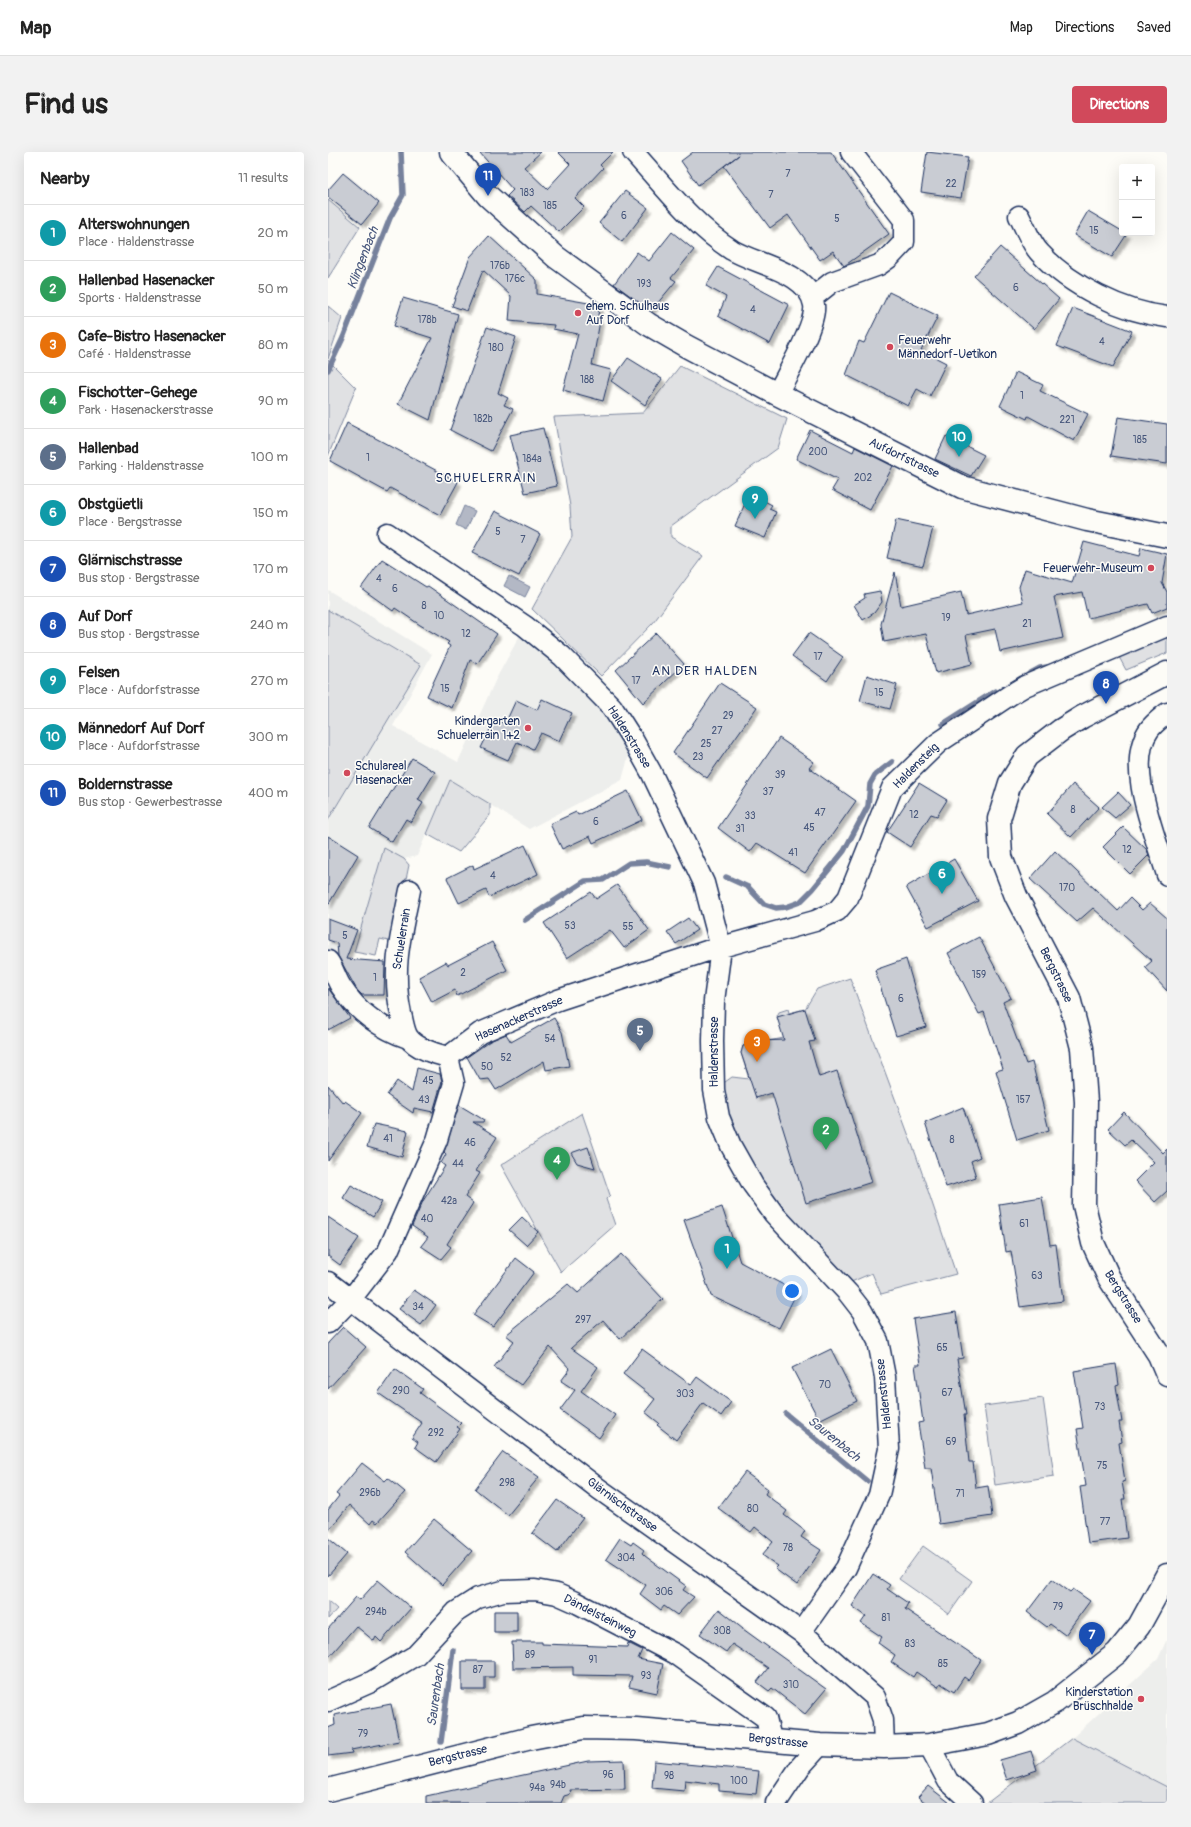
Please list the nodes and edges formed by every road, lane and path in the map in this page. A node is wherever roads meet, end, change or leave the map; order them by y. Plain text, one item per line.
1 (451, 152) edge
2 (633, 152) edge
3 (851, 152) edge
4 (1019, 216) dead end
5 (812, 298) junction
6 (1167, 317) edge
7 (777, 394) junction
8 (387, 533) dead end
9 (1167, 536) edge
10 (1167, 626) edge
11 (1167, 673) edge
12 (1167, 713) edge
13 (1167, 875) edge
14 (410, 890) dead end
15 (721, 948) junction
16 (328, 960) edge
17 (408, 1038) junction
18 (448, 1057) junction
19 (328, 1282) edge
20 (351, 1299) junction
21 (328, 1323) edge
22 (1167, 1374) edge
23 (1167, 1575) edge
24 (801, 1632) junction
25 (328, 1701) edge
26 (771, 1740) junction
27 (820, 1745) junction
28 (929, 1745) junction
29 (884, 1747) junction
30 (328, 1790) edge
31 (776, 1803) edge
32 (972, 1803) edge

1 - 7 street, Aufdorfstrasse
2 - 5 street
3 - 5 street
4 - 6 street
5 - 7 street
7 - 9 street, Aufdorfstrasse
8 - 15 street, Haldenstrasse
10 - 15 street, Haldensteig
11 - 22 street, Bergstrasse
12 - 13 street
14 - 17 street, Schuelerrain
15 - 18 street, Hasenackerstrasse
15 - 24 street, Haldenstrasse
16 - 17 street
17 - 18 street
18 - 20 street
19 - 20 street, Glärnischstrasse
20 - 21 street
20 - 24 street, Glärnischstrasse
23 - 28 street, Bergstrasse
24 - 29 street, Glärnischstrasse
25 - 26 street, Dändelsteinweg
26 - 27 street, Bergstrasse
26 - 30 street, Bergstrasse
27 - 29 street, Bergstrasse
27 - 31 street
28 - 29 street, Bergstrasse
28 - 32 street

